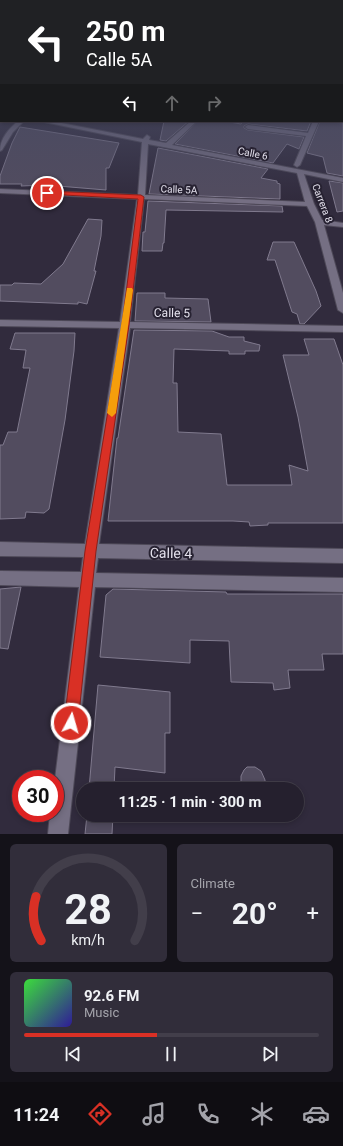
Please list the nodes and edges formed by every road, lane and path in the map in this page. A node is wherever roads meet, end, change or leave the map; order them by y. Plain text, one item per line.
1 (19, 122) edge
2 (48, 122) edge
3 (74, 122) edge
4 (193, 122) edge
5 (316, 122) edge
6 (248, 127) dead end
7 (310, 135) junction
8 (146, 139) junction
9 (170, 143) junction
10 (0, 149) edge
11 (299, 169) junction
12 (343, 174) edge
13 (343, 180) edge
14 (0, 191) edge
15 (141, 197) junction
16 (310, 204) junction
17 (319, 222) junction
18 (343, 225) edge
19 (343, 310) edge
20 (0, 323) edge
21 (125, 325) junction
22 (343, 329) edge
23 (0, 549) edge
24 (90, 551) junction
25 (343, 556) edge
26 (0, 578) edge
27 (87, 580) junction
28 (343, 585) edge
29 (58, 834) edge

1 - 10 street
2 - 8 street, Calle 6
3 - 8 street, Calle 6
4 - 9 street
5 - 7 street
6 - 7 street
7 - 11 street
8 - 9 street, Calle 6
8 - 15 street
9 - 11 street, Calle 6
11 - 12 street, Calle 6
11 - 13 street, Calle 6
11 - 16 street, Carrera 8
14 - 15 street, Calle 5A
15 - 16 street, Calle 5A
15 - 21 street
16 - 17 street, Carrera 8
17 - 18 street
17 - 19 street, Carrera 8
20 - 21 street, Calle 5
21 - 22 street, Calle 5
21 - 24 street
23 - 24 street, Calle 4
24 - 25 street, Calle 4
24 - 27 street
26 - 27 street
27 - 28 street
27 - 29 street

